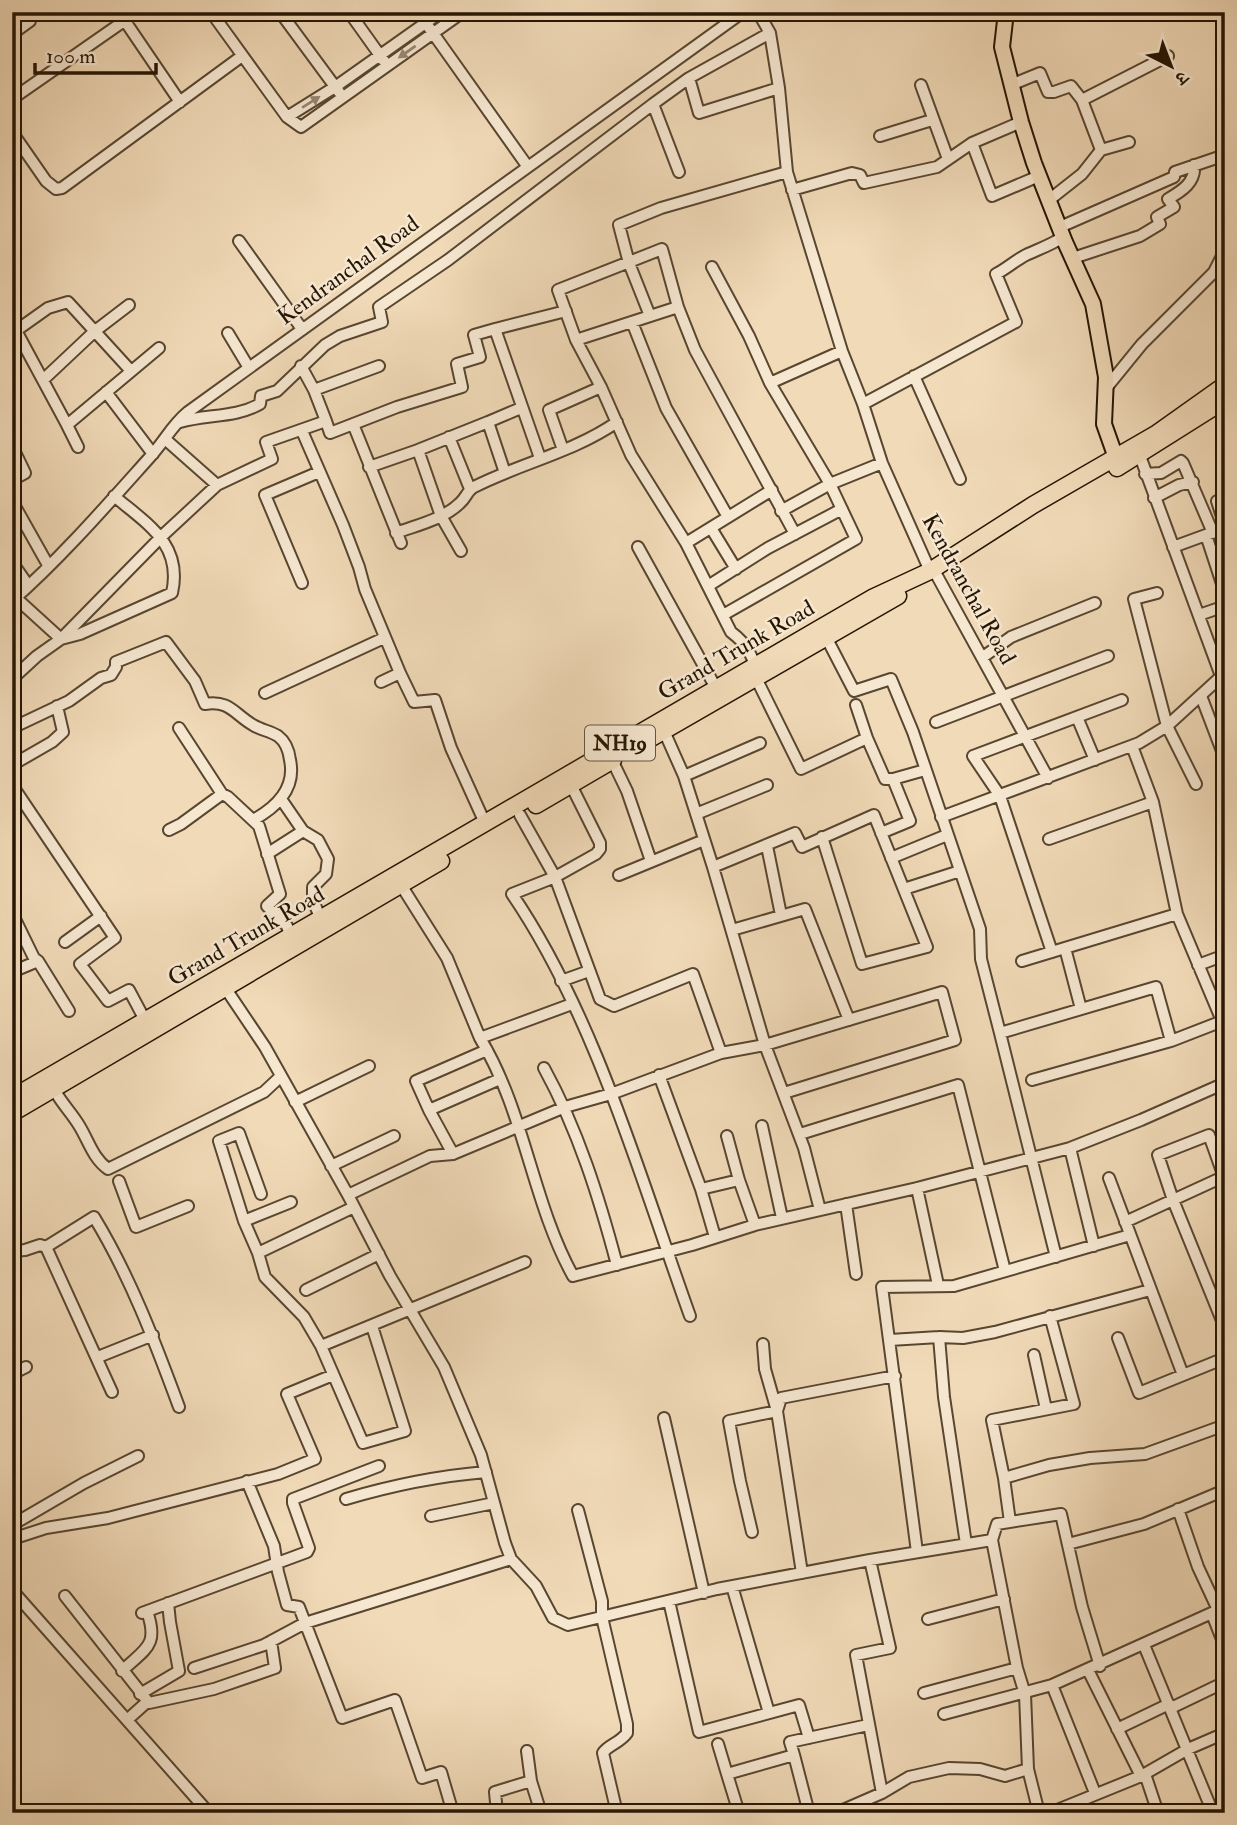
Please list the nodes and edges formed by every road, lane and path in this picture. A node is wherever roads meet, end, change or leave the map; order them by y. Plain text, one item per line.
1 (31, 12) edge
2 (137, 12) edge
3 (211, 12) edge
4 (280, 12) edge
5 (349, 12) edge
6 (418, 12) edge
7 (441, 12) edge
8 (463, 12) edge
9 (743, 12) edge
10 (758, 12) edge
11 (1006, 12) edge
12 (125, 21) junction
13 (426, 23) junction
14 (434, 33) junction
15 (770, 33) junction
16 (12, 34) edge
17 (380, 55) junction
18 (242, 56) junction
19 (1168, 56) dead end
20 (388, 65) junction
21 (688, 78) junction
22 (921, 85) dead end
23 (1010, 85) junction
24 (335, 87) junction
25 (779, 89) junction
26 (343, 97) junction
27 (12, 99) edge
28 (1082, 100) junction
29 (180, 102) junction
30 (653, 104) junction
31 (287, 117) junction
32 (932, 120) junction
33 (1021, 121) junction
34 (12, 132) edge
35 (880, 136) dead end
36 (1129, 142) dead end
37 (972, 143) junction
38 (1101, 150) junction
39 (1225, 155) edge
40 (948, 159) junction
41 (1195, 165) junction
42 (528, 167) junction
43 (679, 172) dead end
44 (787, 172) junction
45 (1039, 176) junction
46 (792, 190) junction
47 (1049, 200) junction
48 (1061, 232) junction
49 (239, 241) dead end
50 (1225, 250) edge
51 (1073, 258) junction
52 (629, 262) junction
53 (712, 267) dead end
54 (129, 305) dead end
55 (678, 307) junction
56 (566, 311) junction
57 (650, 316) junction
58 (632, 322) junction
59 (14, 327) edge
60 (302, 329) junction
61 (495, 329) junction
62 (95, 331) junction
63 (228, 333) dead end
64 (576, 340) junction
65 (159, 348) dead end
66 (842, 351) junction
67 (300, 366) junction
68 (379, 366) dead end
69 (250, 368) junction
70 (131, 371) junction
71 (914, 376) junction
72 (44, 379) junction
73 (769, 383) junction
74 (1225, 385) edge
75 (601, 387) junction
76 (1107, 387) junction
77 (314, 390) junction
78 (106, 393) junction
79 (1225, 400) edge
80 (863, 404) junction
81 (521, 408) junction
82 (326, 421) junction
83 (488, 422) junction
84 (617, 422) junction
85 (174, 424) junction
86 (353, 424) junction
87 (67, 425) junction
88 (302, 431) junction
89 (449, 437) junction
90 (165, 439) junction
91 (12, 446) edge
92 (78, 447) dead end
93 (418, 450) junction
94 (563, 450) junction
95 (153, 454) junction
96 (1140, 456) junction
97 (540, 458) junction
98 (1115, 458) junction
99 (882, 463) junction
100 (369, 467) junction
101 (319, 472) junction
102 (505, 472) junction
103 (1145, 474) junction
104 (960, 479) dead end
105 (12, 480) edge
106 (1193, 482) junction
107 (830, 484) junction
108 (217, 485) junction
109 (470, 489) junction
110 (772, 491) junction
111 (114, 496) junction
112 (1154, 498) junction
113 (1225, 499) edge
114 (12, 501) edge
115 (842, 509) junction
116 (781, 511) junction
117 (441, 516) junction
118 (728, 517) junction
119 (711, 528) junction
120 (1219, 531) edge
121 (795, 534) junction
122 (162, 536) junction
123 (686, 543) junction
124 (1172, 547) junction
125 (638, 548) dead end
126 (461, 551) dead end
127 (12, 562) edge
128 (48, 565) junction
129 (736, 569) junction
130 (1221, 569) edge
131 (933, 572) junction
132 (302, 583) dead end
133 (28, 585) junction
134 (708, 586) junction
135 (1157, 593) dead end
136 (1225, 593) edge
137 (14, 600) edge
138 (1095, 603) dead end
139 (1225, 606) edge
140 (723, 615) junction
141 (1199, 615) junction
142 (384, 638) junction
143 (826, 638) junction
144 (61, 639) junction
145 (983, 656) junction
146 (1108, 656) dead end
147 (756, 671) junction
148 (400, 673) junction
149 (1223, 675) edge
150 (12, 679) edge
151 (381, 682) dead end
152 (716, 688) junction
153 (265, 693) dead end
154 (1201, 696) junction
155 (1003, 697) junction
156 (1122, 700) dead end
157 (856, 705) dead end
158 (57, 706) junction
159 (1077, 717) junction
160 (936, 722) dead end
161 (1167, 726) junction
162 (12, 728) edge
163 (179, 728) dead end
164 (664, 731) junction
165 (1025, 735) junction
166 (867, 738) junction
167 (760, 743) dead end
168 (1132, 746) junction
169 (1225, 759) edge
170 (612, 760) junction
171 (1095, 760) junction
172 (12, 765) edge
173 (925, 770) junction
174 (684, 776) junction
175 (1048, 778) junction
176 (893, 779) junction
177 (1196, 784) dead end
178 (12, 785) edge
179 (571, 785) junction
180 (767, 785) dead end
181 (222, 794) junction
182 (1000, 796) junction
183 (281, 799) junction
184 (1153, 802) junction
185 (696, 814) junction
186 (520, 815) junction
187 (941, 817) junction
188 (253, 820) junction
189 (485, 823) junction
190 (169, 830) dead end
191 (303, 831) junction
192 (881, 833) junction
193 (947, 835) junction
194 (822, 838) junction
195 (1049, 839) dead end
196 (704, 840) junction
197 (767, 846) junction
198 (267, 854) junction
199 (891, 858) junction
200 (651, 861) junction
201 (713, 867) junction
202 (960, 871) junction
203 (619, 875) dead end
204 (555, 877) junction
205 (401, 885) junction
206 (904, 889) junction
207 (12, 913) edge
208 (1177, 914) junction
209 (781, 915) junction
210 (101, 916) junction
211 (323, 925) junction
212 (732, 930) junction
213 (286, 940) junction
214 (65, 942) dead end
215 (1065, 948) junction
216 (1052, 952) junction
217 (1225, 955) edge
218 (38, 961) junction
219 (1021, 961) dead end
220 (1198, 965) junction
221 (589, 971) junction
222 (12, 972) edge
223 (561, 981) junction
224 (226, 989) junction
225 (572, 1004) junction
226 (1082, 1009) junction
227 (69, 1011) dead end
228 (849, 1020) junction
229 (146, 1022) junction
230 (1224, 1023) edge
231 (1000, 1033) junction
232 (480, 1038) junction
233 (1171, 1041) junction
234 (765, 1045) junction
235 (487, 1050) junction
236 (721, 1053) junction
237 (369, 1066) dead end
238 (544, 1068) dead end
239 (659, 1075) junction
240 (280, 1077) junction
241 (500, 1079) junction
242 (1032, 1080) dead end
243 (1225, 1083) edge
244 (54, 1089) junction
245 (784, 1093) junction
246 (611, 1094) junction
247 (12, 1098) edge
248 (295, 1102) junction
249 (565, 1107) junction
250 (429, 1110) junction
251 (12, 1113) edge
252 (519, 1125) junction
253 (762, 1126) dead end
254 (800, 1134) junction
255 (394, 1136) dead end
256 (727, 1136) dead end
257 (1070, 1148) junction
258 (453, 1154) junction
259 (1030, 1157) junction
260 (331, 1166) junction
261 (980, 1171) junction
262 (1110, 1178) dead end
263 (1224, 1178) edge
264 (739, 1180) junction
265 (119, 1181) dead end
266 (917, 1188) junction
267 (701, 1189) junction
268 (261, 1194) dead end
269 (348, 1195) junction
270 (1173, 1200) junction
271 (291, 1202) dead end
272 (846, 1203) junction
273 (188, 1206) dead end
274 (354, 1207) junction
275 (820, 1210) junction
276 (782, 1218) junction
277 (244, 1221) junction
278 (1125, 1222) junction
279 (755, 1225) junction
280 (1129, 1235) junction
281 (715, 1237) junction
282 (1094, 1246) junction
283 (47, 1247) junction
284 (12, 1251) edge
285 (667, 1251) junction
286 (258, 1253) junction
287 (379, 1254) junction
288 (1056, 1256) junction
289 (525, 1262) dead end
290 (617, 1265) junction
291 (1005, 1271) junction
292 (856, 1274) dead end
293 (938, 1285) junction
294 (306, 1290) dead end
295 (1150, 1290) junction
296 (412, 1310) junction
297 (690, 1316) dead end
298 (1050, 1316) junction
299 (372, 1326) junction
300 (1225, 1328) edge
301 (153, 1335) junction
302 (939, 1337) junction
303 (1118, 1338) dead end
304 (890, 1340) junction
305 (763, 1344) dead end
306 (321, 1346) junction
307 (1034, 1355) dead end
308 (98, 1357) junction
309 (1225, 1358) edge
310 (26, 1367) dead end
311 (12, 1374) edge
312 (1183, 1375) junction
313 (333, 1376) junction
314 (895, 1376) junction
315 (112, 1392) dead end
316 (179, 1407) dead end
317 (1046, 1409) junction
318 (777, 1411) junction
319 (664, 1418) dead end
320 (1225, 1425) edge
321 (138, 1456) dead end
322 (379, 1466) dead end
323 (486, 1472) junction
324 (1004, 1478) junction
325 (247, 1481) junction
326 (1225, 1490) edge
327 (346, 1499) dead end
328 (494, 1503) junction
329 (1178, 1509) junction
330 (578, 1510) dead end
331 (431, 1517) dead end
332 (1010, 1522) junction
333 (12, 1525) edge
334 (752, 1532) dead end
335 (12, 1539) edge
336 (992, 1540) junction
337 (966, 1544) junction
338 (1068, 1544) junction
339 (917, 1552) junction
340 (511, 1559) junction
341 (870, 1560) junction
342 (277, 1564) junction
343 (802, 1573) junction
344 (732, 1586) junction
345 (12, 1590) edge
346 (704, 1592) junction
347 (65, 1596) dead end
348 (1004, 1599) junction
349 (669, 1601) junction
350 (168, 1604) junction
351 (1218, 1611) edge
352 (602, 1618) junction
353 (928, 1619) dead end
354 (305, 1623) junction
355 (271, 1641) junction
356 (1144, 1645) junction
357 (1225, 1647) edge
358 (1100, 1665) junction
359 (194, 1668) dead end
360 (1017, 1668) junction
361 (1088, 1670) junction
362 (122, 1671) junction
363 (1225, 1682) edge
364 (1052, 1685) junction
365 (924, 1693) dead end
366 (1025, 1694) junction
367 (144, 1698) junction
368 (1170, 1706) junction
369 (769, 1713) junction
370 (944, 1714) dead end
371 (127, 1720) junction
372 (868, 1725) junction
373 (1117, 1729) junction
374 (1225, 1732) edge
375 (808, 1738) junction
376 (718, 1744) dead end
377 (1188, 1749) junction
378 (527, 1751) dead end
379 (794, 1755) junction
380 (1028, 1769) junction
381 (727, 1773) junction
382 (1143, 1775) junction
383 (531, 1781) junction
384 (883, 1793) junction
385 (1096, 1793) junction
386 (867, 1799) junction
387 (209, 1813) edge
388 (453, 1813) edge
389 (497, 1813) edge
390 (541, 1813) edge
391 (617, 1813) edge
392 (739, 1813) edge
393 (809, 1813) edge
394 (836, 1813) edge
395 (868, 1813) edge
396 (1039, 1813) edge
397 (1050, 1813) edge
398 (1158, 1813) edge
399 (1213, 1813) edge

1 - 16 street
2 - 12 street
3 - 18 street
4 - 24 street
5 - 17 street
6 - 13 street
7 - 13 street
8 - 14 street
9 - 42 street, Kendranchal Road
10 - 15 street, Kendranchal Road
11 - 23 main road
12 - 27 street
12 - 29 street
13 - 14 street
13 - 17 street
14 -> 20 street
14 - 42 street
15 - 21 street
15 - 25 street, Kendranchal Road
17 - 20 street
17 - 24 street
18 - 29 street
18 - 31 street
19 - 28 street
20 - 26 street
21 - 25 street
21 - 30 street
22 - 32 street
23 - 28 street
23 - 33 main road
24 - 26 street
31 -> 24 street
25 - 44 street, Kendranchal Road
26 - 31 street
28 - 38 street
29 - 34 street
30 - 43 street
30 - 67 street
32 - 35 street
32 - 40 street
33 - 37 street
33 - 45 main road
36 - 38 street
37 - 40 street
37 - 45 street
38 - 47 street
39 - 41 street
40 - 46 street
41 - 48 street
41 - 51 street
42 - 60 street, Kendranchal Road
44 - 46 street, Kendranchal Road
44 - 52 street
45 - 47 main road
46 - 66 street, Kendranchal Road
47 - 48 main road
48 - 51 main road
48 - 71 street
49 - 60 street
50 - 76 street
51 - 76 main road
52 - 55 street
52 - 56 street
52 - 57 street
53 - 73 street
54 - 62 street
55 - 57 street
55 - 110 street
56 - 61 street
56 - 64 street
57 - 58 street
58 - 64 street
58 - 118 street
59 - 62 street
59 - 72 street
60 - 69 street, Kendranchal Road
61 - 81 street
61 - 86 street
62 - 70 street
62 - 72 street
63 - 69 street
64 - 75 street
65 - 70 street
66 - 73 street
66 - 80 street, Kendranchal Road
67 - 77 street
67 - 85 street
68 - 77 street
69 - 85 street, Kendranchal Road
70 - 78 street
71 - 80 street
71 - 104 street
72 - 87 street
73 - 107 street
74 - 98 highway, Grand Trunk Road / NH19
75 - 84 street
75 - 94 street
76 - 98 main road
77 - 82 street
78 - 87 street
78 - 95 street
79 - 96 highway, Grand Trunk Road / NH19
80 - 99 street, Kendranchal Road
81 - 83 street
81 - 97 street
82 - 86 street
82 - 88 street
83 - 89 street
83 - 102 street
84 - 94 street
84 - 123 street
85 - 90 street, Kendranchal Road
86 - 100 street
87 - 92 street
88 - 101 street
88 - 108 street
89 - 93 street
89 - 109 street
90 - 95 street, Kendranchal Road
90 - 108 street
91 - 105 street
93 - 100 street
93 - 117 street
94 - 97 street
95 - 111 street, Kendranchal Road
96 - 103 street
96 - 131 highway, Grand Trunk Road / NH19
97 - 102 street
98 - 131 highway, Grand Trunk Road / NH19
99 - 107 street
99 - 131 street, Kendranchal Road
100 - 117 street
101 - 132 street
101 - 142 street
102 - 109 street
103 - 106 street
103 - 112 street
106 - 112 street
106 - 120 street
107 - 115 street
107 - 116 street
108 - 122 street
109 - 117 street
110 - 116 street
110 - 118 street
111 - 122 street
111 - 128 street, Kendranchal Road
112 - 124 street
113 - 120 street
114 - 128 street
115 - 121 street
115 - 140 street
116 - 121 street
117 - 126 street
118 - 119 street
119 - 123 street
119 - 129 street
120 - 124 street
120 - 130 street
121 - 129 street
122 - 144 street
122 - 144 street
123 - 134 street
124 - 141 street
125 - 152 street
127 - 133 street
128 - 133 street, Kendranchal Road
129 - 134 street
130 - 136 street
131 - 143 highway, Grand Trunk Road / NH19
131 - 145 street, Kendranchal Road
131 - 147 highway, Grand Trunk Road / NH19
133 - 137 street, Kendranchal Road
134 - 140 street
135 - 161 street
137 - 144 street
138 - 145 street
139 - 141 street
140 - 147 street
141 - 149 street
142 - 148 street
142 - 153 street
143 - 147 highway, Grand Trunk Road / NH19
143 - 173 street
144 - 150 street
145 - 155 street, Kendranchal Road
146 - 155 street
147 - 152 highway, Grand Trunk Road / NH19
147 - 164 highway, Grand Trunk Road / NH19
147 - 166 street
148 - 151 street
148 - 189 street
149 - 154 street
152 - 189 highway, Grand Trunk Road / NH19
154 - 161 street
154 - 169 street
155 - 160 street
155 - 165 street, Kendranchal Road
156 - 159 street
157 - 166 street
158 - 162 street
158 - 172 street
158 - 183 street
159 - 165 street
159 - 171 street
161 - 168 street
161 - 177 street
163 - 181 street
164 - 170 highway, Grand Trunk Road / NH19
164 - 174 street
165 - 175 street, Kendranchal Road
165 - 182 street
166 - 176 street
167 - 174 street
168 - 171 street
168 - 184 street
170 - 179 highway, Grand Trunk Road / NH19
170 - 200 street
171 - 175 street
173 - 176 street
173 - 187 street
174 - 185 street
175 - 182 street
176 - 192 street
178 - 210 street
179 - 186 highway, Grand Trunk Road / NH19
179 - 204 street
180 - 185 street
181 - 188 street
181 - 190 street
182 - 187 street
182 - 216 street
183 - 188 street
183 - 191 street
184 - 195 street
184 - 208 street
185 - 196 street
186 - 204 street
186 - 205 highway, Grand Trunk Road / NH19
187 - 193 street
188 - 198 street
189 - 211 highway, Grand Trunk Road / NH19
191 - 198 street
191 - 211 street
192 - 194 street
192 - 199 street
193 - 199 street
193 - 202 street
194 - 197 street
194 - 206 street
196 - 200 street
196 - 201 street
197 - 201 street
197 - 209 street
198 - 213 street
199 - 206 street
200 - 203 street
201 - 212 street
202 - 206 street
202 - 231 street
204 - 221 street
204 - 223 street
205 - 211 highway, Grand Trunk Road / NH19
205 - 232 street
207 - 218 street
208 - 215 street
208 - 220 street
209 - 212 street
209 - 228 street
210 - 214 street
210 - 229 street
211 - 213 highway, Grand Trunk Road / NH19
211 - 224 highway, Grand Trunk Road / NH19
212 - 234 street
213 - 229 highway, Grand Trunk Road / NH19
215 - 216 street
215 - 226 street
216 - 219 street
217 - 220 street
218 - 222 street
218 - 227 street
220 - 230 street
221 - 223 street
221 - 236 street
223 - 225 street
224 - 240 street
224 - 244 highway, Grand Trunk Road / NH19
225 - 232 street
225 - 246 street
226 - 231 street
226 - 233 street
228 - 234 street
228 - 245 street
229 - 247 highway, Grand Trunk Road / NH19
230 - 233 street
231 - 259 street
232 - 235 street
233 - 242 street
234 - 236 street
234 - 245 street
235 - 241 street
235 - 250 street
236 - 239 street
237 - 248 street
238 - 249 street
239 - 246 street
239 - 267 street
240 - 244 street
240 - 248 street
241 - 250 street
241 - 252 street
243 - 257 street
244 - 251 highway, Grand Trunk Road / NH19
245 - 254 street
246 - 249 street
246 - 285 street
248 - 260 street
249 - 252 street
249 - 290 street
250 - 258 street
252 - 258 street
252 - 290 street
253 - 276 street
254 - 261 street
254 - 275 street
255 - 260 street
256 - 264 street
257 - 259 street
257 - 282 street
258 - 269 street
259 - 261 street
259 - 288 street
260 - 269 street
261 - 266 street
261 - 291 street
262 - 278 street
263 - 270 street
263 - 270 street
264 - 267 street
264 - 279 street
265 - 273 street
266 - 272 street
266 - 293 street
267 - 281 street
268 - 277 street
269 - 274 street
270 - 278 street
270 - 300 street
271 - 277 street
272 - 275 street
272 - 292 street
274 - 286 street
274 - 287 street
275 - 276 street
276 - 279 street
277 - 286 street
278 - 280 street
279 - 281 street
280 - 282 street
280 - 295 street
281 - 285 street
282 - 288 street
283 - 284 street
283 - 301 street
283 - 308 street
285 - 290 street
285 - 297 street
286 - 306 street
287 - 294 street
287 - 296 street
288 - 291 street
289 - 296 street
291 - 293 street
293 - 304 street
295 - 298 street
295 - 312 street
296 - 299 street
296 - 323 street
298 - 302 street
298 - 317 street
299 - 306 street
299 - 313 street
301 - 308 street
301 - 316 street
302 - 304 street
302 - 337 street
303 - 312 street
304 - 314 street
305 - 318 street
306 - 313 street
307 - 317 street
308 - 315 street
309 - 312 street
310 - 311 street
313 - 325 street
314 - 318 street
314 - 339 street
317 - 324 street
318 - 334 street
318 - 343 street
319 - 346 street
320 - 324 street
321 - 333 street
322 - 342 street
323 - 327 street
323 - 328 street
324 - 332 street
325 - 335 street
325 - 342 street
326 - 329 street
328 - 331 street
328 - 340 street
329 - 338 street
329 - 351 street
330 - 352 street
332 - 336 street
332 - 338 street
336 - 337 street
336 - 348 street
337 - 339 street
338 - 358 street
339 - 341 street
340 - 352 street
340 - 354 street
341 - 343 street
341 - 372 street
342 - 350 street
342 - 354 street
343 - 344 street
344 - 346 street
344 - 369 street
345 - 371 street
346 - 349 street
347 - 362 street
348 - 353 street
348 - 360 street
349 - 352 street
349 - 369 street
350 - 362 street
350 - 367 street
351 - 356 street
351 - 357 street
352 - 391 street
354 - 355 street
354 - 388 street
355 - 359 street
355 - 367 street
356 - 358 street
356 - 368 street
358 - 361 street
360 - 365 street
360 - 366 street
361 - 364 street
361 - 373 street
362 - 367 street
363 - 368 street
364 - 366 street
364 - 385 street
366 - 370 street
366 - 380 street
367 - 371 street
368 - 373 street
368 - 377 street
369 - 375 street
371 - 387 street
372 - 375 street
372 - 384 street
373 - 382 street
374 - 377 street
375 - 379 street
376 - 381 street
377 - 382 street
377 - 399 street
378 - 383 street
379 - 381 street
379 - 393 street
380 - 384 street
380 - 396 street
381 - 392 street
382 - 385 street
382 - 398 street
383 - 389 street
383 - 390 street
384 - 386 street
385 - 397 street
386 - 394 street
386 - 395 street

